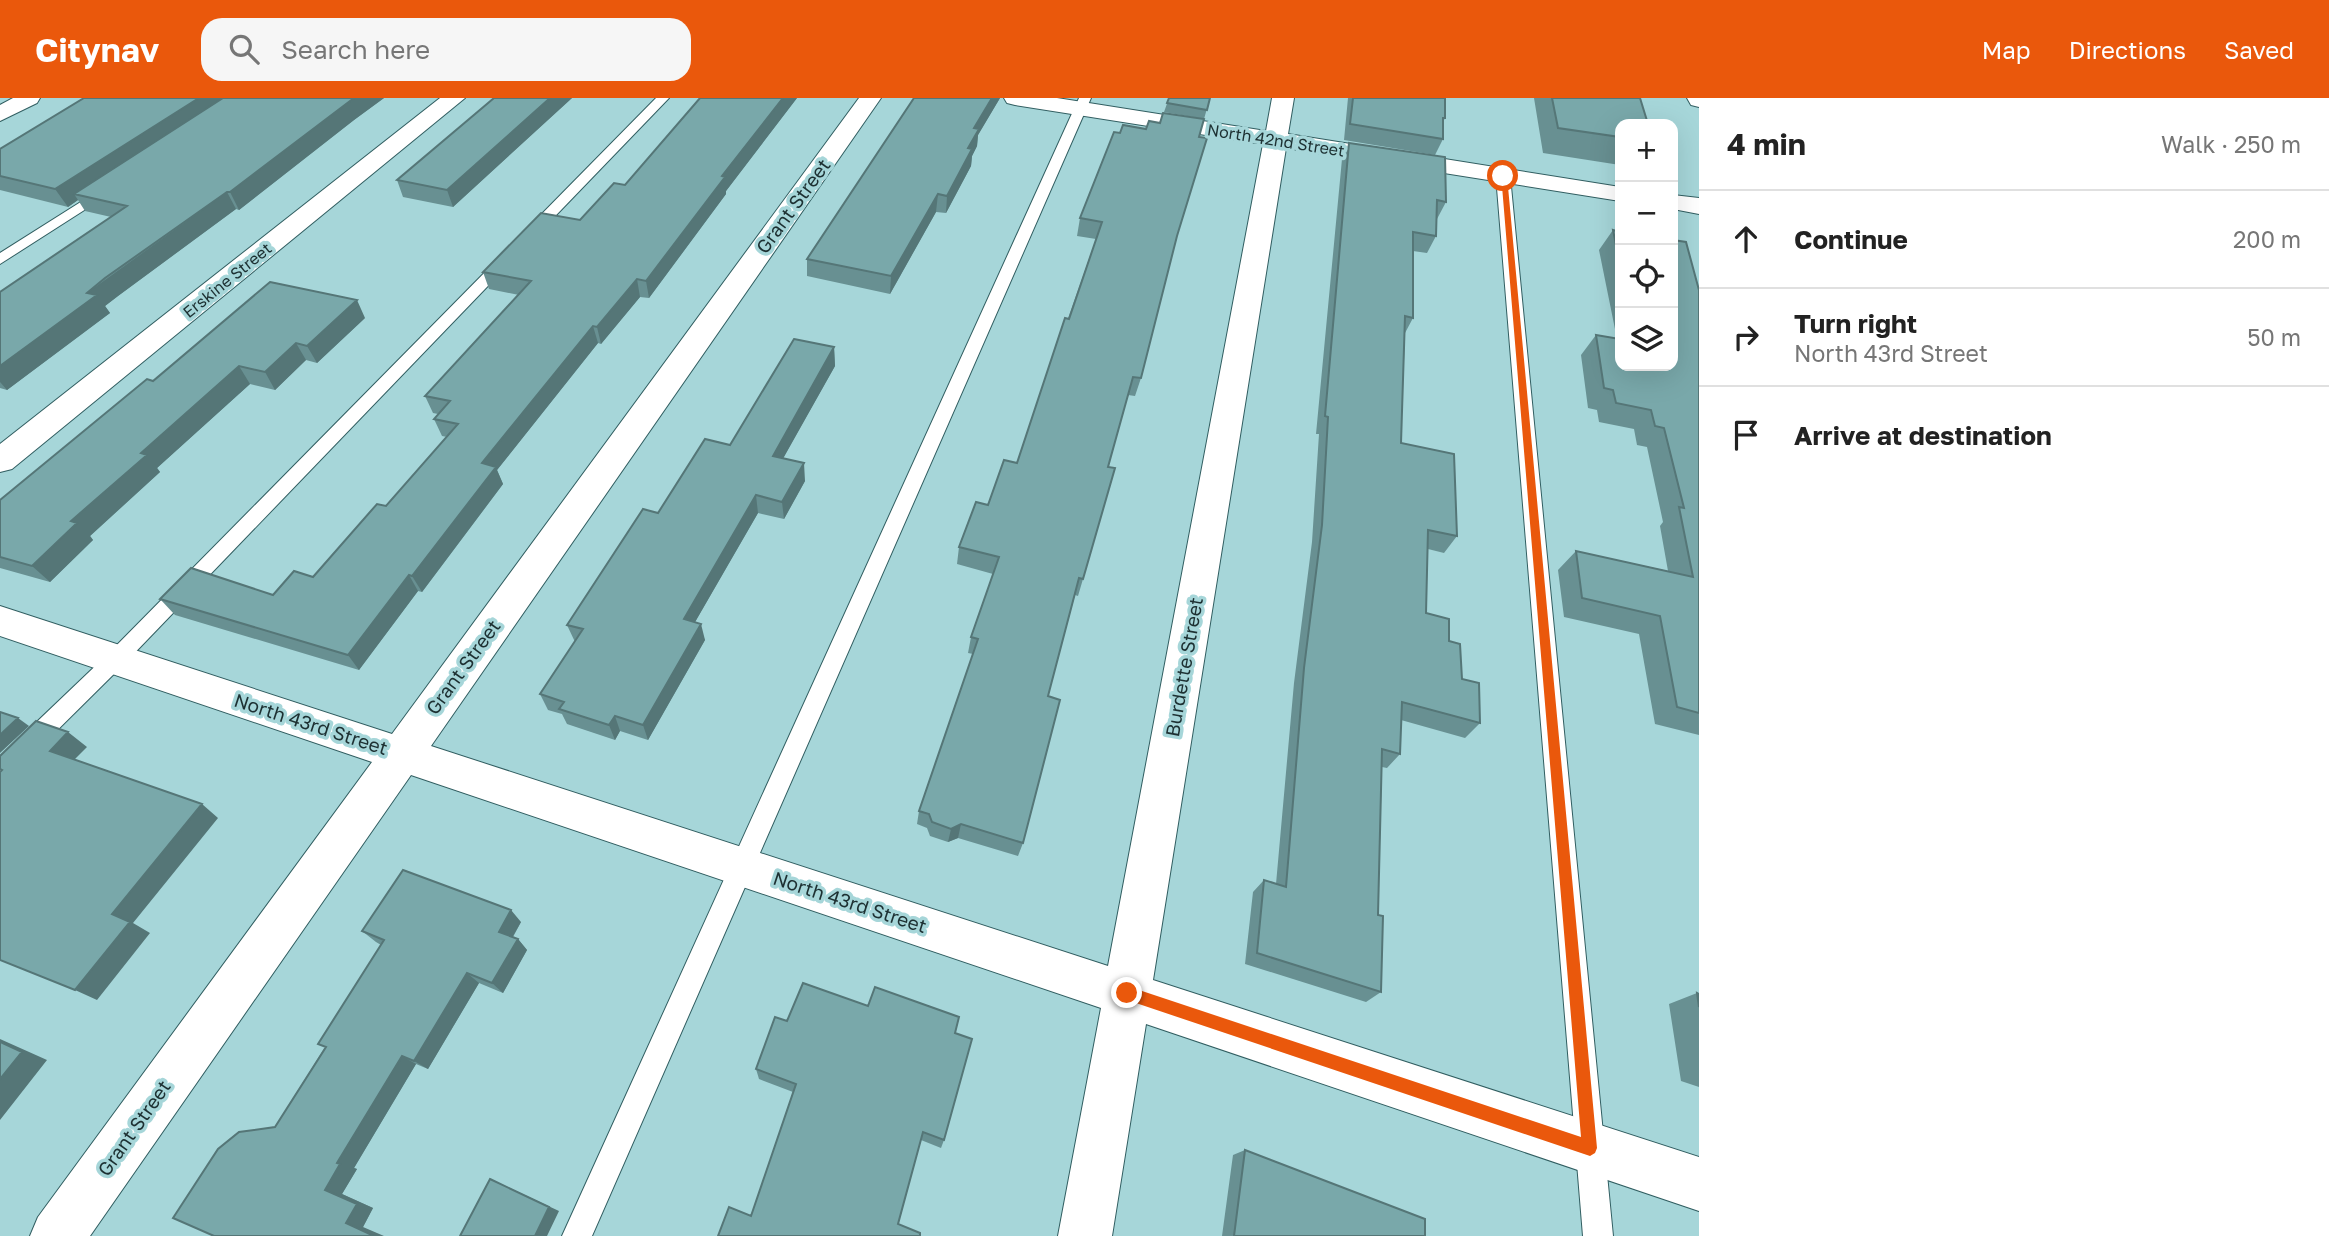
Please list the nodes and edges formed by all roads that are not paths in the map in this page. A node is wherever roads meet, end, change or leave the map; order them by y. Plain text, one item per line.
1 (29, 98) edge
2 (454, 98) edge
3 (663, 98) edge
4 (870, 98) edge
5 (1015, 98) edge
6 (1283, 98) edge
7 (1082, 103) edge
8 (0, 114) edge
9 (1276, 140) junction
10 (1503, 176) junction
11 (123, 179) edge
12 (1615, 193) edge
13 (1678, 203) edge
14 (1699, 206) edge
15 (0, 260) edge
16 (0, 461) edge
17 (0, 621) edge
18 (116, 659) junction
19 (401, 754) junction
20 (0, 772) edge
21 (741, 866) junction
22 (1127, 993) junction
23 (1590, 1148) junction
24 (1699, 1184) edge
25 (57, 1236) edge
26 (577, 1236) edge
27 (1085, 1236) edge
28 (1598, 1236) edge

1 - 8 street
2 - 16 street, Erskine Street
3 - 18 lane
4 - 19 street, Grant Street
5 - 7 street, North 42nd Street
6 - 9 street, Burdette Street
7 - 9 street, North 42nd Street
7 - 21 lane
9 - 10 street, North 42nd Street
9 - 22 street, Burdette Street
10 - 12 street, North 42nd Street
10 - 23 lane
11 - 15 lane
13 - 14 street
17 - 18 street, North 43rd Street
18 - 19 street, North 43rd Street
18 - 20 lane
19 - 21 street, North 43rd Street
19 - 25 street, Grant Street
21 - 22 street, North 43rd Street
21 - 26 lane
22 - 23 street, North 43rd Street
22 - 27 street, Burdette Street
23 - 24 street, North 43rd Street
23 - 28 lane

